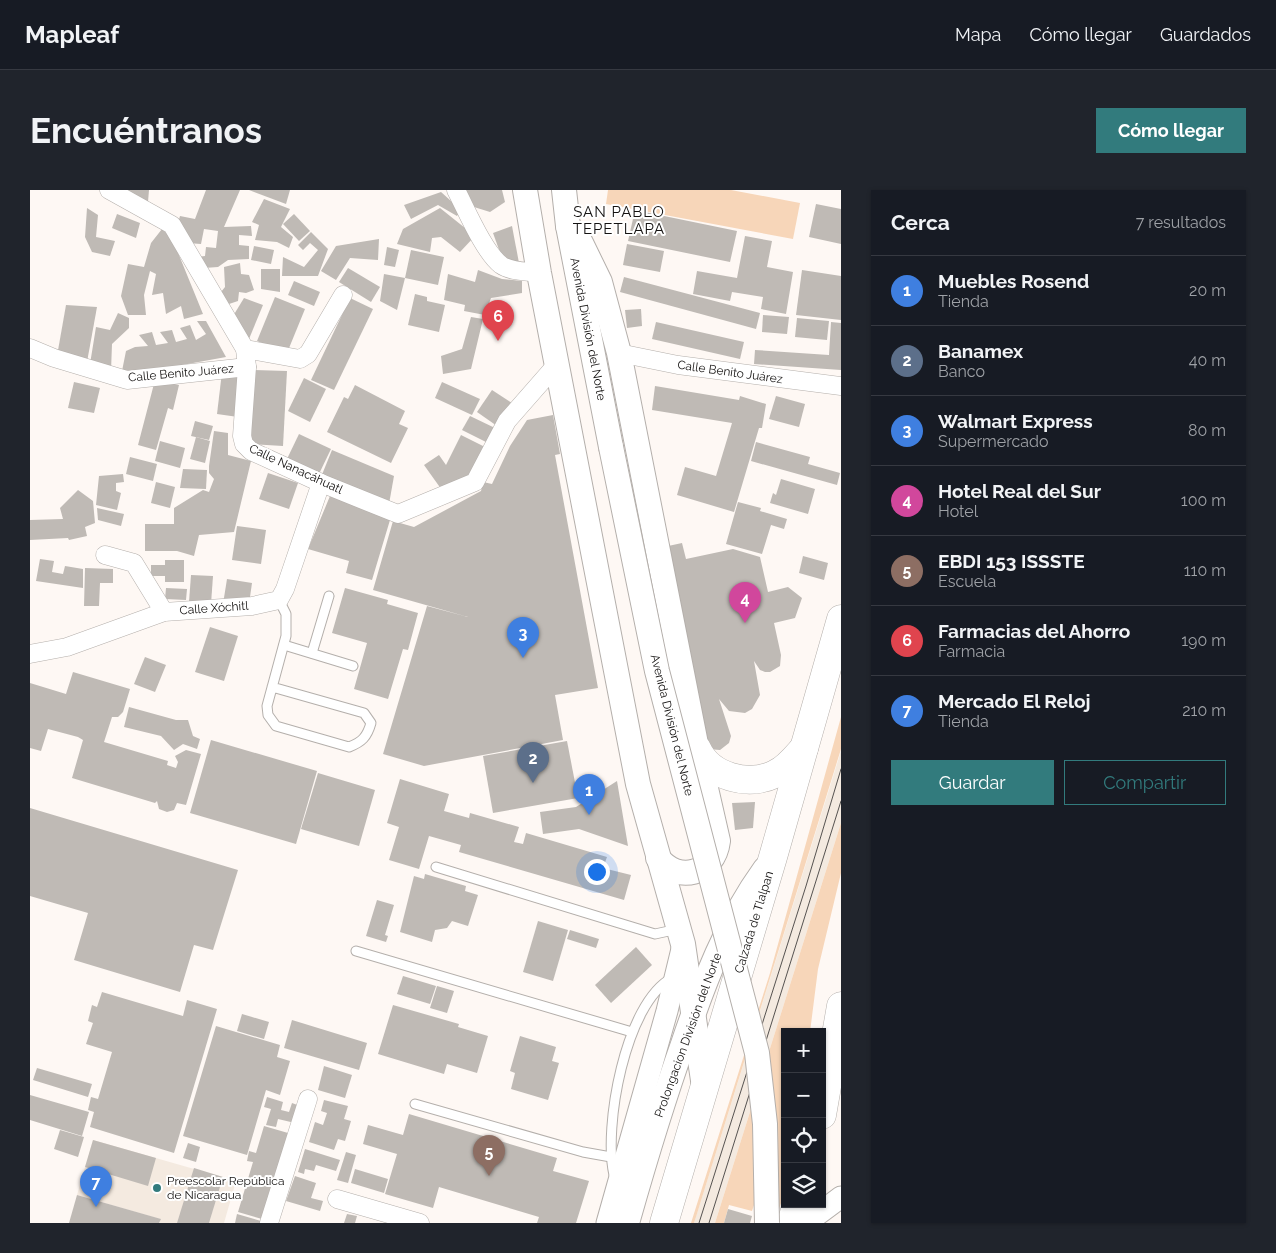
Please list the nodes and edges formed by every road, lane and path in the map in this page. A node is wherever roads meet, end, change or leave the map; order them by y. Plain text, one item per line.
1 (110, 190) edge
2 (456, 190) edge
3 (525, 190) edge
4 (564, 190) edge
5 (568, 226) junction
6 (539, 273) junction
7 (343, 295) dead end
8 (30, 348) edge
9 (245, 349) junction
10 (619, 353) junction
11 (557, 364) junction
12 (246, 367) junction
13 (841, 386) edge
14 (321, 482) junction
15 (105, 554) dead end
16 (329, 596) dead end
17 (279, 600) junction
18 (164, 612) junction
19 (841, 619) edge
20 (284, 645) junction
21 (30, 654) edge
22 (312, 654) junction
23 (354, 666) dead end
24 (272, 687) junction
25 (805, 746) junction
26 (697, 749) junction
27 (773, 857) junction
28 (658, 858) junction
29 (436, 867) dead end
30 (681, 936) junction
31 (356, 952) dead end
32 (676, 975) junction
33 (841, 1006) edge
34 (693, 1015) junction
35 (632, 1032) junction
36 (704, 1089) junction
37 (826, 1092) edge
38 (308, 1099) dead end
39 (415, 1104) dead end
40 (611, 1157) junction
41 (619, 1187) junction
42 (841, 1197) edge
43 (338, 1199) dead end
44 (796, 1208) edge
45 (268, 1223) edge
46 (420, 1223) edge
47 (607, 1223) edge
48 (627, 1223) edge
49 (664, 1223) edge
50 (767, 1223) edge
51 (791, 1223) edge
52 (799, 1223) edge

1 - 9 street, Calle Nanacáhuatl
2 - 6 street
3 - 6 main road
4 - 5 main road, Avenida División del Norte
5 - 10 main road, Avenida División del Norte
5 - 50 main road, Avenida División del Norte, bridge
6 - 11 main road
7 - 9 street
8 - 12 street, Calle Benito Juárez
9 - 12 street, Calle Nanacáhuatl
10 - 13 street, Calle Benito Juárez
10 - 26 main road, Avenida División del Norte
11 - 14 street, Calle Nanacáhuatl
11 - 28 main road
12 - 14 street, Calle Nanacáhuatl
14 - 17 street
15 - 18 street
16 - 22 lane
17 - 18 street, Calle Xóchitl
17 - 20 lane
18 - 21 street, Calle Xóchitl
19 - 25 highway, Calzada de Tlalpan
20 - 22 lane
20 - 24 lane
22 - 23 lane
24 - 24 lane
25 - 26 highway
25 - 27 highway, Calzada de Tlalpan
26 - 28 main road, Avenida División del Norte
27 - 34 main road, Prolongacion División del Norte
27 - 36 highway, Calzada de Tlalpan
28 - 30 main road
29 - 30 lane
30 - 32 street
30 - 34 main road
31 - 35 lane
32 - 35 lane
32 - 41 street
33 - 37 highway
34 - 36 main road
34 - 48 main road, Prolongacion División del Norte
35 - 40 lane
36 - 49 highway, Calzada de Tlalpan
38 - 45 street
39 - 40 lane
40 - 41 lane
41 - 47 street
42 - 52 street
43 - 46 street
44 - 51 highway

